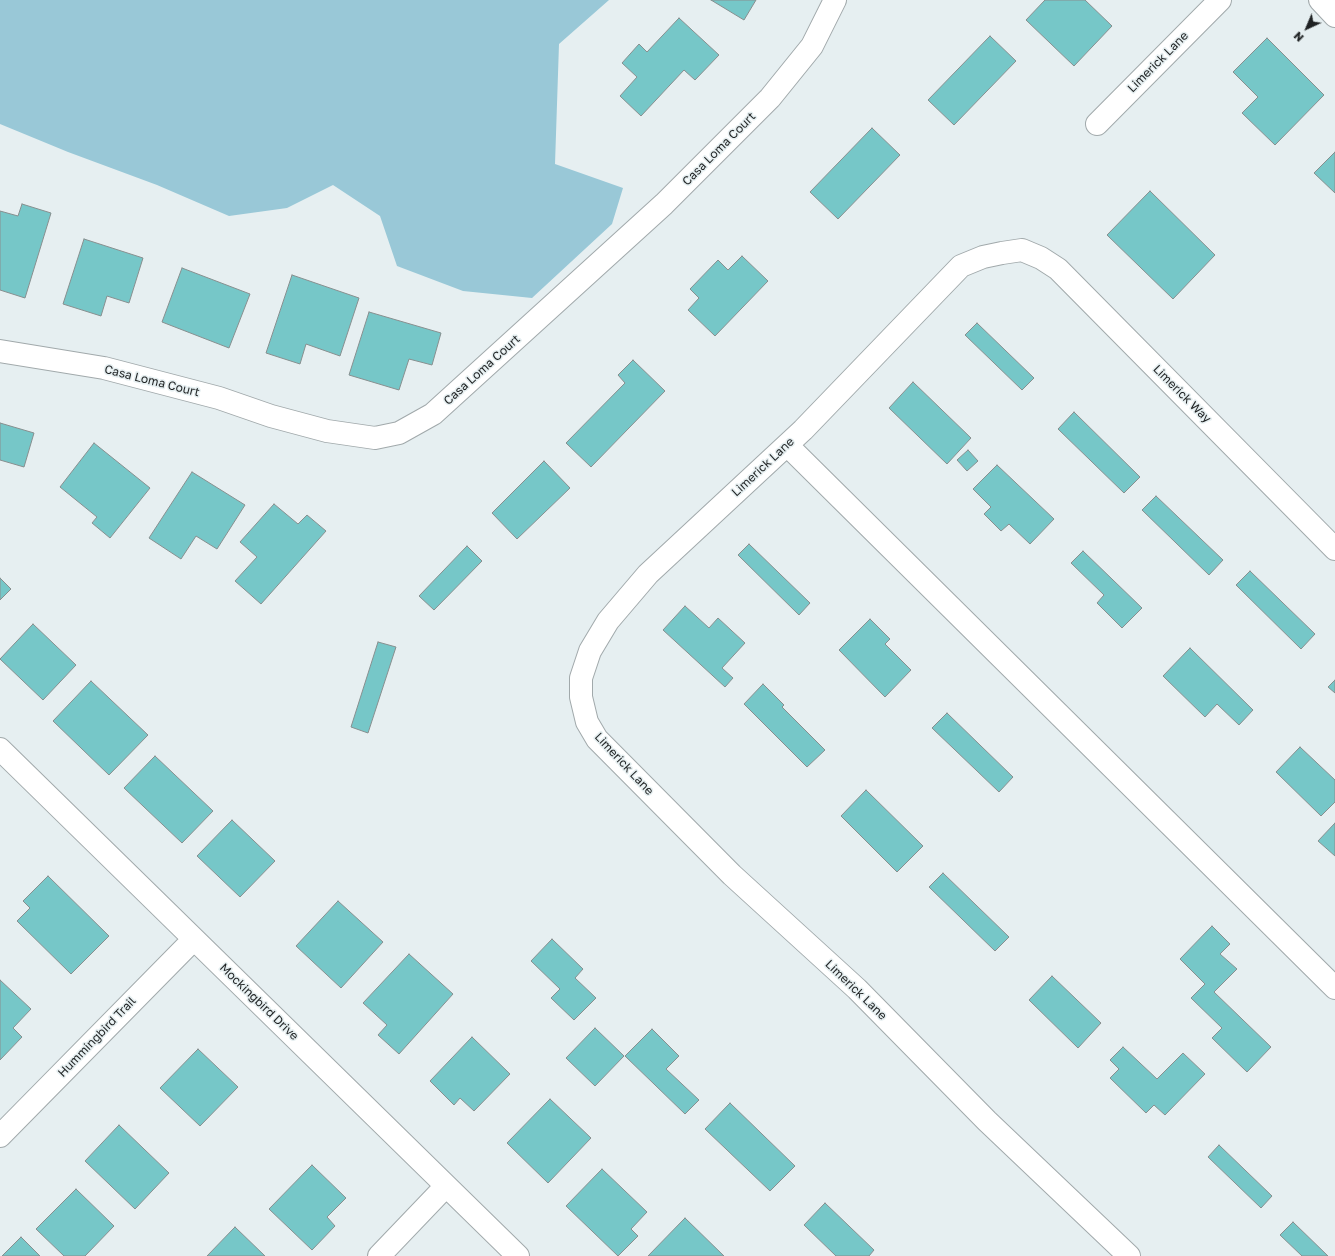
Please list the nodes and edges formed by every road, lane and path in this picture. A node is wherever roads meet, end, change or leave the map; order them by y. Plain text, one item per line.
1 (835, 0) edge
2 (1220, 0) edge
3 (1320, 0) edge
4 (1335, 16) edge
5 (1097, 124) dead end
6 (1022, 250) joint
7 (0, 351) edge
8 (787, 445) junction
9 (1335, 549) edge
10 (0, 749) edge
11 (194, 939) junction
12 (1335, 988) edge
13 (0, 1136) edge
14 (446, 1186) junction
15 (379, 1256) edge
16 (518, 1256) edge
17 (1129, 1256) edge

1 - 7 street, Casa Loma Court
2 - 5 street, Limerick Lane
3 - 4 street
6 - 8 street, Limerick Lane
6 - 9 street, Limerick Way
8 - 12 street
8 - 17 street, Limerick Lane
10 - 11 street, Mockingbird Drive
11 - 13 street, Hummingbird Trail
11 - 14 street, Mockingbird Drive
14 - 15 street
14 - 16 street, Mockingbird Drive

